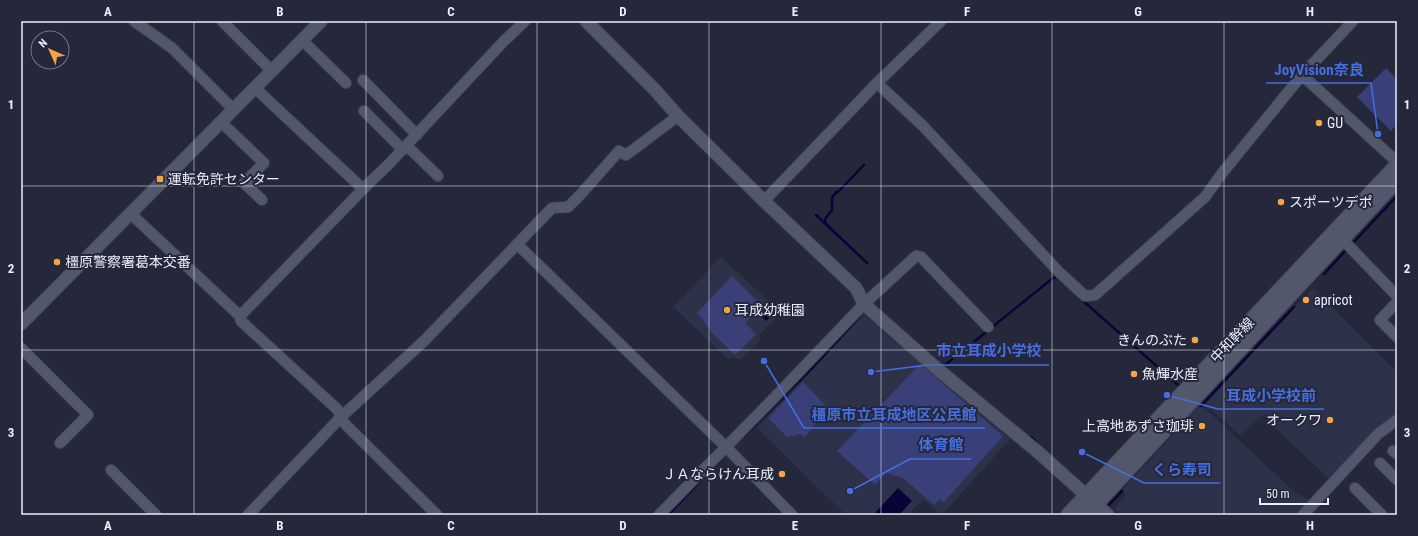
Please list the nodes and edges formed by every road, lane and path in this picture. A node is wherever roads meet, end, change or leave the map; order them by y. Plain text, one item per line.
1 (134, 21) edge
2 (222, 21) edge
3 (321, 21) edge
4 (525, 21) edge
5 (586, 21) edge
6 (942, 21) edge
7 (1353, 21) edge
8 (302, 40) junction
9 (272, 72) junction
10 (1302, 75) junction
11 (363, 80) dead end
12 (346, 83) dead end
13 (877, 83) junction
14 (255, 88) junction
15 (233, 109) junction
16 (364, 111) dead end
17 (678, 116) junction
18 (221, 122) junction
19 (417, 135) junction
20 (405, 148) junction
21 (1397, 164) edge
22 (438, 176) dead end
23 (1397, 180) edge
24 (363, 189) junction
25 (262, 200) dead end
26 (764, 201) junction
27 (130, 214) junction
28 (517, 244) junction
29 (1347, 245) junction
30 (1397, 296) edge
31 (1397, 302) edge
32 (864, 304) junction
33 (240, 316) junction
34 (21, 324) edge
35 (988, 327) dead end
36 (1397, 337) edge
37 (21, 348) edge
38 (341, 417) junction
39 (1397, 420) edge
40 (60, 443) dead end
41 (726, 447) junction
42 (1380, 463) dead end
43 (111, 470) dead end
44 (1397, 480) edge
45 (1355, 488) dead end
46 (1091, 500) junction
47 (156, 515) edge
48 (248, 515) edge
49 (437, 515) edge
50 (659, 515) edge
51 (792, 515) edge
52 (1068, 515) edge
53 (1086, 515) edge
54 (1108, 515) edge
55 (1303, 515) edge
56 (1382, 515) edge

1 - 15 street
2 - 9 street
3 - 8 street
4 - 19 street
5 - 17 street
6 - 13 street
7 - 10 street
8 - 9 street
8 - 12 street
9 - 14 street
10 - 13 street
10 - 21 street
11 - 19 street
13 - 26 street
14 - 15 street
14 - 24 street
15 - 18 street
16 - 20 street
17 - 26 street
17 - 28 street
18 - 25 street
18 - 27 street
19 - 20 street
20 - 22 street
20 - 24 street
21 - 46 main road, 中和幹線
23 - 29 main road, 中和幹線
24 - 33 street
26 - 32 street
27 - 33 street
27 - 34 street
28 - 38 street
28 - 41 street
29 - 30 street
29 - 46 main road, 中和幹線
31 - 36 street
32 - 35 street
32 - 41 street
32 - 46 street
33 - 38 street
37 - 40 street
38 - 48 street
38 - 49 street
39 - 55 street
41 - 50 street
41 - 51 street
42 - 44 street
43 - 47 street
45 - 56 street
46 - 52 main road, 中和幹線
46 - 53 main road, 中和幹線
46 - 54 street

